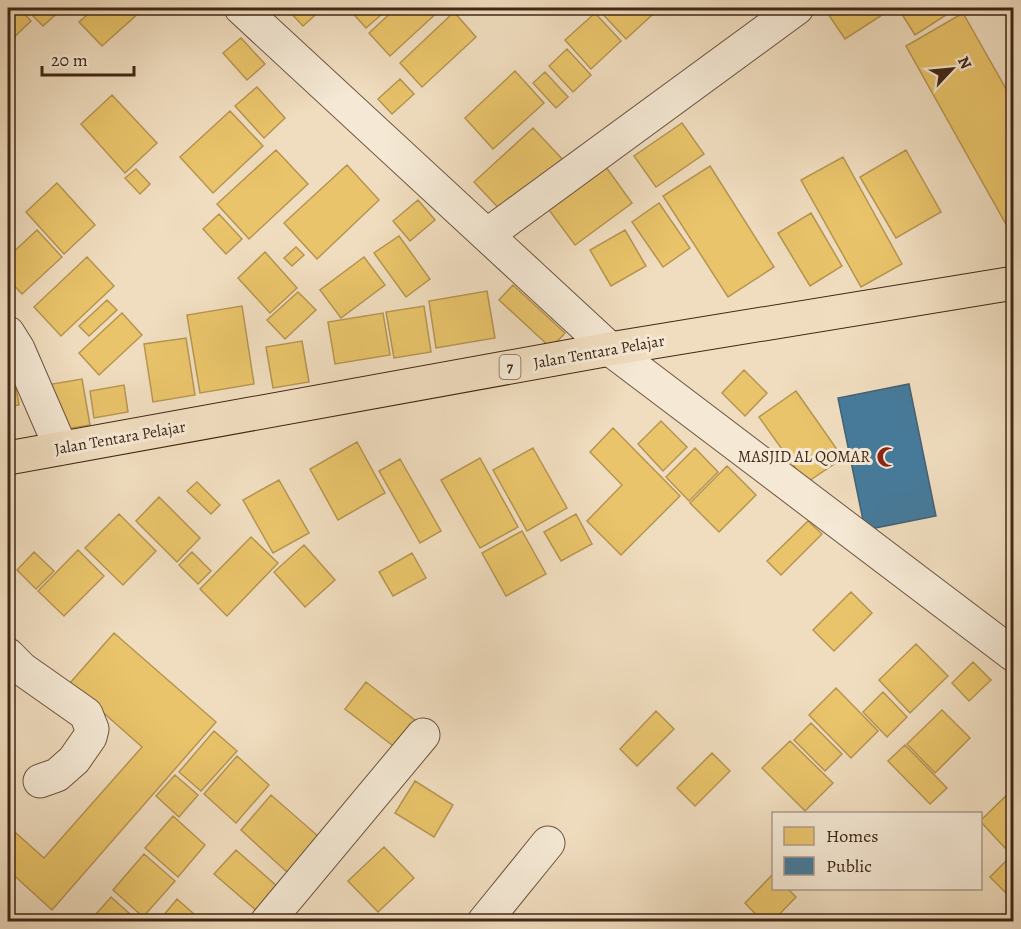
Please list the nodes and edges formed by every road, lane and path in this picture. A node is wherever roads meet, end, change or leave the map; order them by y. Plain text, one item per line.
1 (241, 8) edge
2 (797, 8) edge
3 (487, 235) junction
4 (1014, 284) edge
5 (8, 333) edge
6 (610, 350) junction
7 (61, 448) junction
8 (8, 458) edge
9 (8, 655) edge
10 (1014, 655) edge
11 (423, 735) dead end
12 (40, 781) dead end
13 (548, 843) dead end
14 (267, 921) edge
15 (484, 921) edge

1 - 3 street
2 - 3 street
3 - 6 street
4 - 6 highway, Jalan Tentara Pelajar / 7
5 - 7 street
6 - 7 highway, Jalan Tentara Pelajar / 7
6 - 10 street
7 - 8 highway, Jalan Tentara Pelajar / 7
9 - 12 street
11 - 14 street
13 - 15 street

